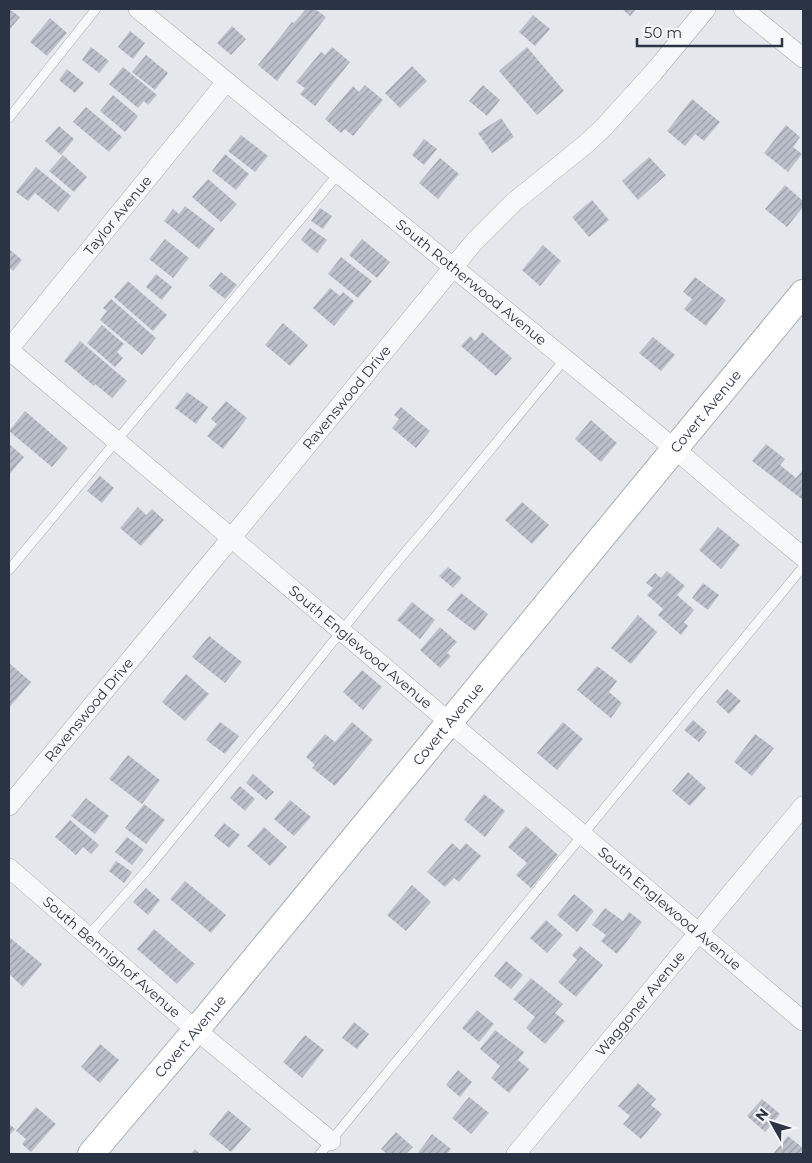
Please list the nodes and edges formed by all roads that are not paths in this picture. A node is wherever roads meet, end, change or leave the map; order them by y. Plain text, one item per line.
1 (96, 9) edge
2 (138, 9) edge
3 (706, 9) edge
4 (743, 9) edge
5 (803, 58) edge
6 (226, 82) junction
7 (9, 118) edge
8 (338, 173) junction
9 (453, 267) junction
10 (803, 293) edge
11 (9, 350) edge
12 (566, 359) junction
13 (116, 441) junction
14 (675, 449) junction
15 (232, 537) junction
16 (803, 557) edge
17 (803, 567) edge
18 (9, 570) edge
19 (341, 630) junction
20 (450, 722) junction
21 (9, 806) edge
22 (803, 806) edge
23 (583, 835) junction
24 (9, 868) edge
25 (699, 933) junction
26 (88, 936) junction
27 (803, 1021) edge
28 (196, 1030) junction
29 (326, 1148) edge
30 (91, 1154) edge
31 (516, 1154) edge

1 - 7 lane
2 - 6 street, South Rotherwood Avenue
3 - 9 street, Ravenswood Drive
4 - 5 street
6 - 8 street, South Rotherwood Avenue
6 - 11 street, Taylor Avenue
8 - 9 street, South Rotherwood Avenue
8 - 13 lane
9 - 12 street, South Rotherwood Avenue
9 - 15 street, Ravenswood Drive
10 - 14 main road, Covert Avenue
11 - 13 street, South Englewood Avenue
12 - 14 street, South Rotherwood Avenue
12 - 19 lane
13 - 15 street, South Englewood Avenue
13 - 18 lane
14 - 16 street, South Rotherwood Avenue
14 - 20 main road, Covert Avenue
15 - 19 street, South Englewood Avenue
15 - 21 street, Ravenswood Drive
17 - 23 lane
19 - 20 street, South Englewood Avenue
19 - 26 lane
20 - 23 street, South Englewood Avenue
20 - 28 main road, Covert Avenue
22 - 25 street, Waggoner Avenue
23 - 25 street, South Englewood Avenue
23 - 29 lane
24 - 26 street, South Bennighof Avenue
25 - 27 street, South Englewood Avenue
25 - 31 street, Waggoner Avenue
26 - 28 street, South Bennighof Avenue
28 - 29 street, South Bennighof Avenue
28 - 30 main road, Covert Avenue

